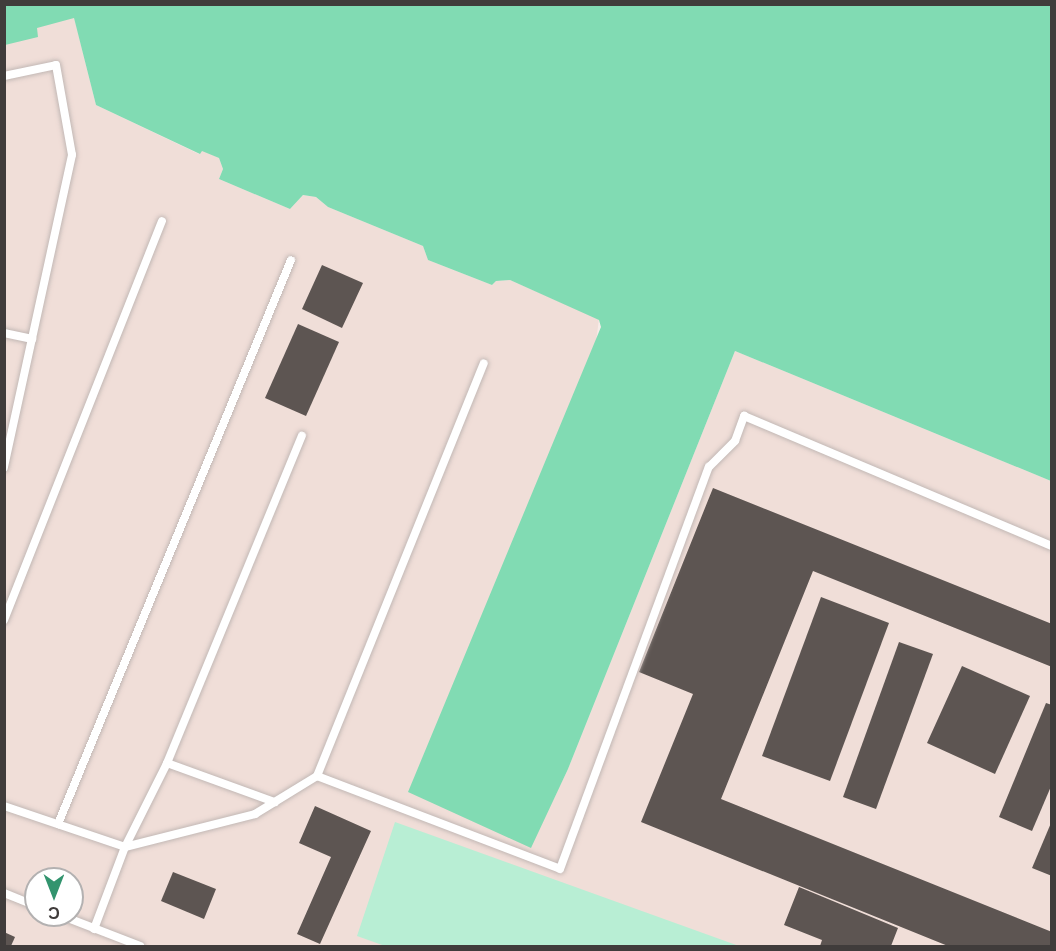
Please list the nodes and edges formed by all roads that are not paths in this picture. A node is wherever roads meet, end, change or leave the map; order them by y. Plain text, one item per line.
1 (4, 76) edge
2 (162, 221) dead end
3 (291, 260) dead end
4 (4, 333) edge
5 (32, 339) junction
6 (484, 363) dead end
7 (302, 436) dead end
8 (4, 468) edge
9 (1052, 546) edge
10 (4, 620) edge
11 (167, 763) junction
12 (317, 776) junction
13 (275, 802) junction
14 (4, 806) edge
15 (58, 824) junction
16 (125, 848) junction
17 (4, 893) edge
18 (24, 901) edge
19 (84, 924) edge
20 (94, 928) junction
21 (140, 946) edge

1 - 5 lane
2 - 10 lane
3 - 15 lane
4 - 5 lane
5 - 8 lane
6 - 12 lane
7 - 11 lane
9 - 12 lane
11 - 13 lane
11 - 16 lane
12 - 13 lane
13 - 16 lane
14 - 15 lane
15 - 16 lane
16 - 20 lane
17 - 18 lane
19 - 20 lane
20 - 21 lane

